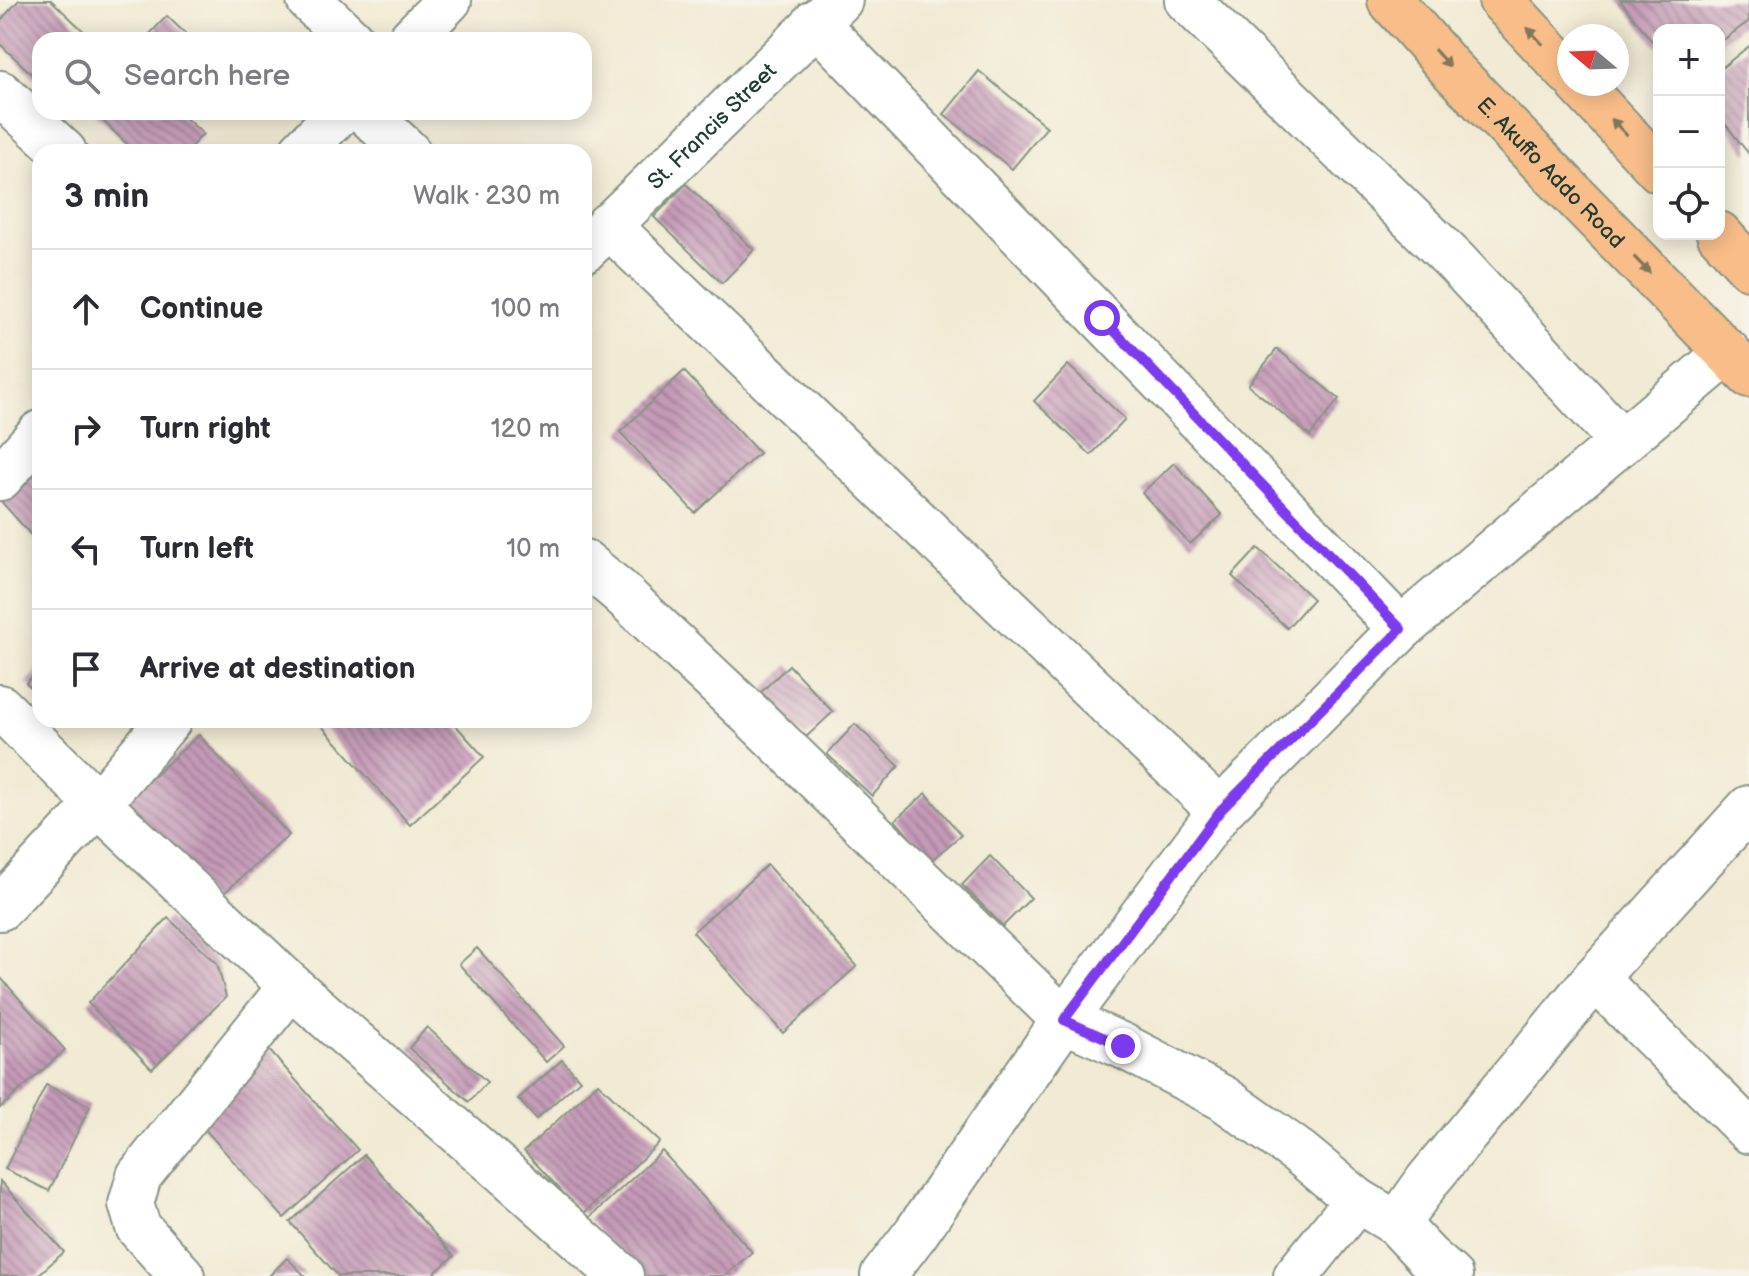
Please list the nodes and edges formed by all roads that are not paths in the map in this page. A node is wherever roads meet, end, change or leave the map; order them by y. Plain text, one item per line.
1 (309, 0) edge
2 (449, 0) edge
3 (1187, 0) edge
4 (1390, 0) edge
5 (1501, 0) edge
6 (827, 11) edge
7 (343, 32) edge
8 (418, 32) edge
9 (1557, 60) edge
10 (0, 93) edge
11 (1590, 96) edge
12 (332, 120) edge
13 (374, 120) edge
14 (55, 144) edge
15 (309, 144) edge
16 (399, 144) edge
17 (1657, 168) edge
18 (596, 238) edge
19 (1724, 240) edge
20 (1749, 267) edge
21 (1738, 363) edge
22 (32, 442) edge
23 (1622, 442) junction
24 (1, 475) edge
25 (592, 569) edge
26 (1401, 629) junction
27 (0, 707) edge
28 (162, 728) edge
29 (98, 804) junction
30 (1749, 808) edge
31 (1220, 811) junction
32 (0, 908) edge
33 (1595, 978) junction
34 (291, 986) junction
35 (1064, 1020) junction
36 (1749, 1131) edge
37 (1357, 1200) junction
38 (1397, 1224) junction
39 (182, 1276) edge
40 (621, 1276) edge
41 (883, 1276) edge
42 (1296, 1276) edge
43 (1450, 1276) edge

1 - 7 street
2 - 8 street
3 - 23 street
4 -> 21 main road, E. Akuffo Addo Road
9 -> 5 main road
6 - 18 street, St. Francis Street
6 - 26 street
10 - 14 street
17 -> 11 main road
12 - 15 street
13 - 16 street
18 - 31 street
19 - 20 main road
21 - 23 street
22 - 24 street
23 - 26 street
25 - 35 street
26 - 31 street
27 - 29 street
28 - 29 street
29 - 32 street
29 - 34 street
30 - 33 street
31 - 35 street
33 - 36 street
33 - 38 street
34 - 39 street
34 - 40 street
35 - 37 street
35 - 41 street
37 - 38 street
37 - 42 street
38 - 43 street

